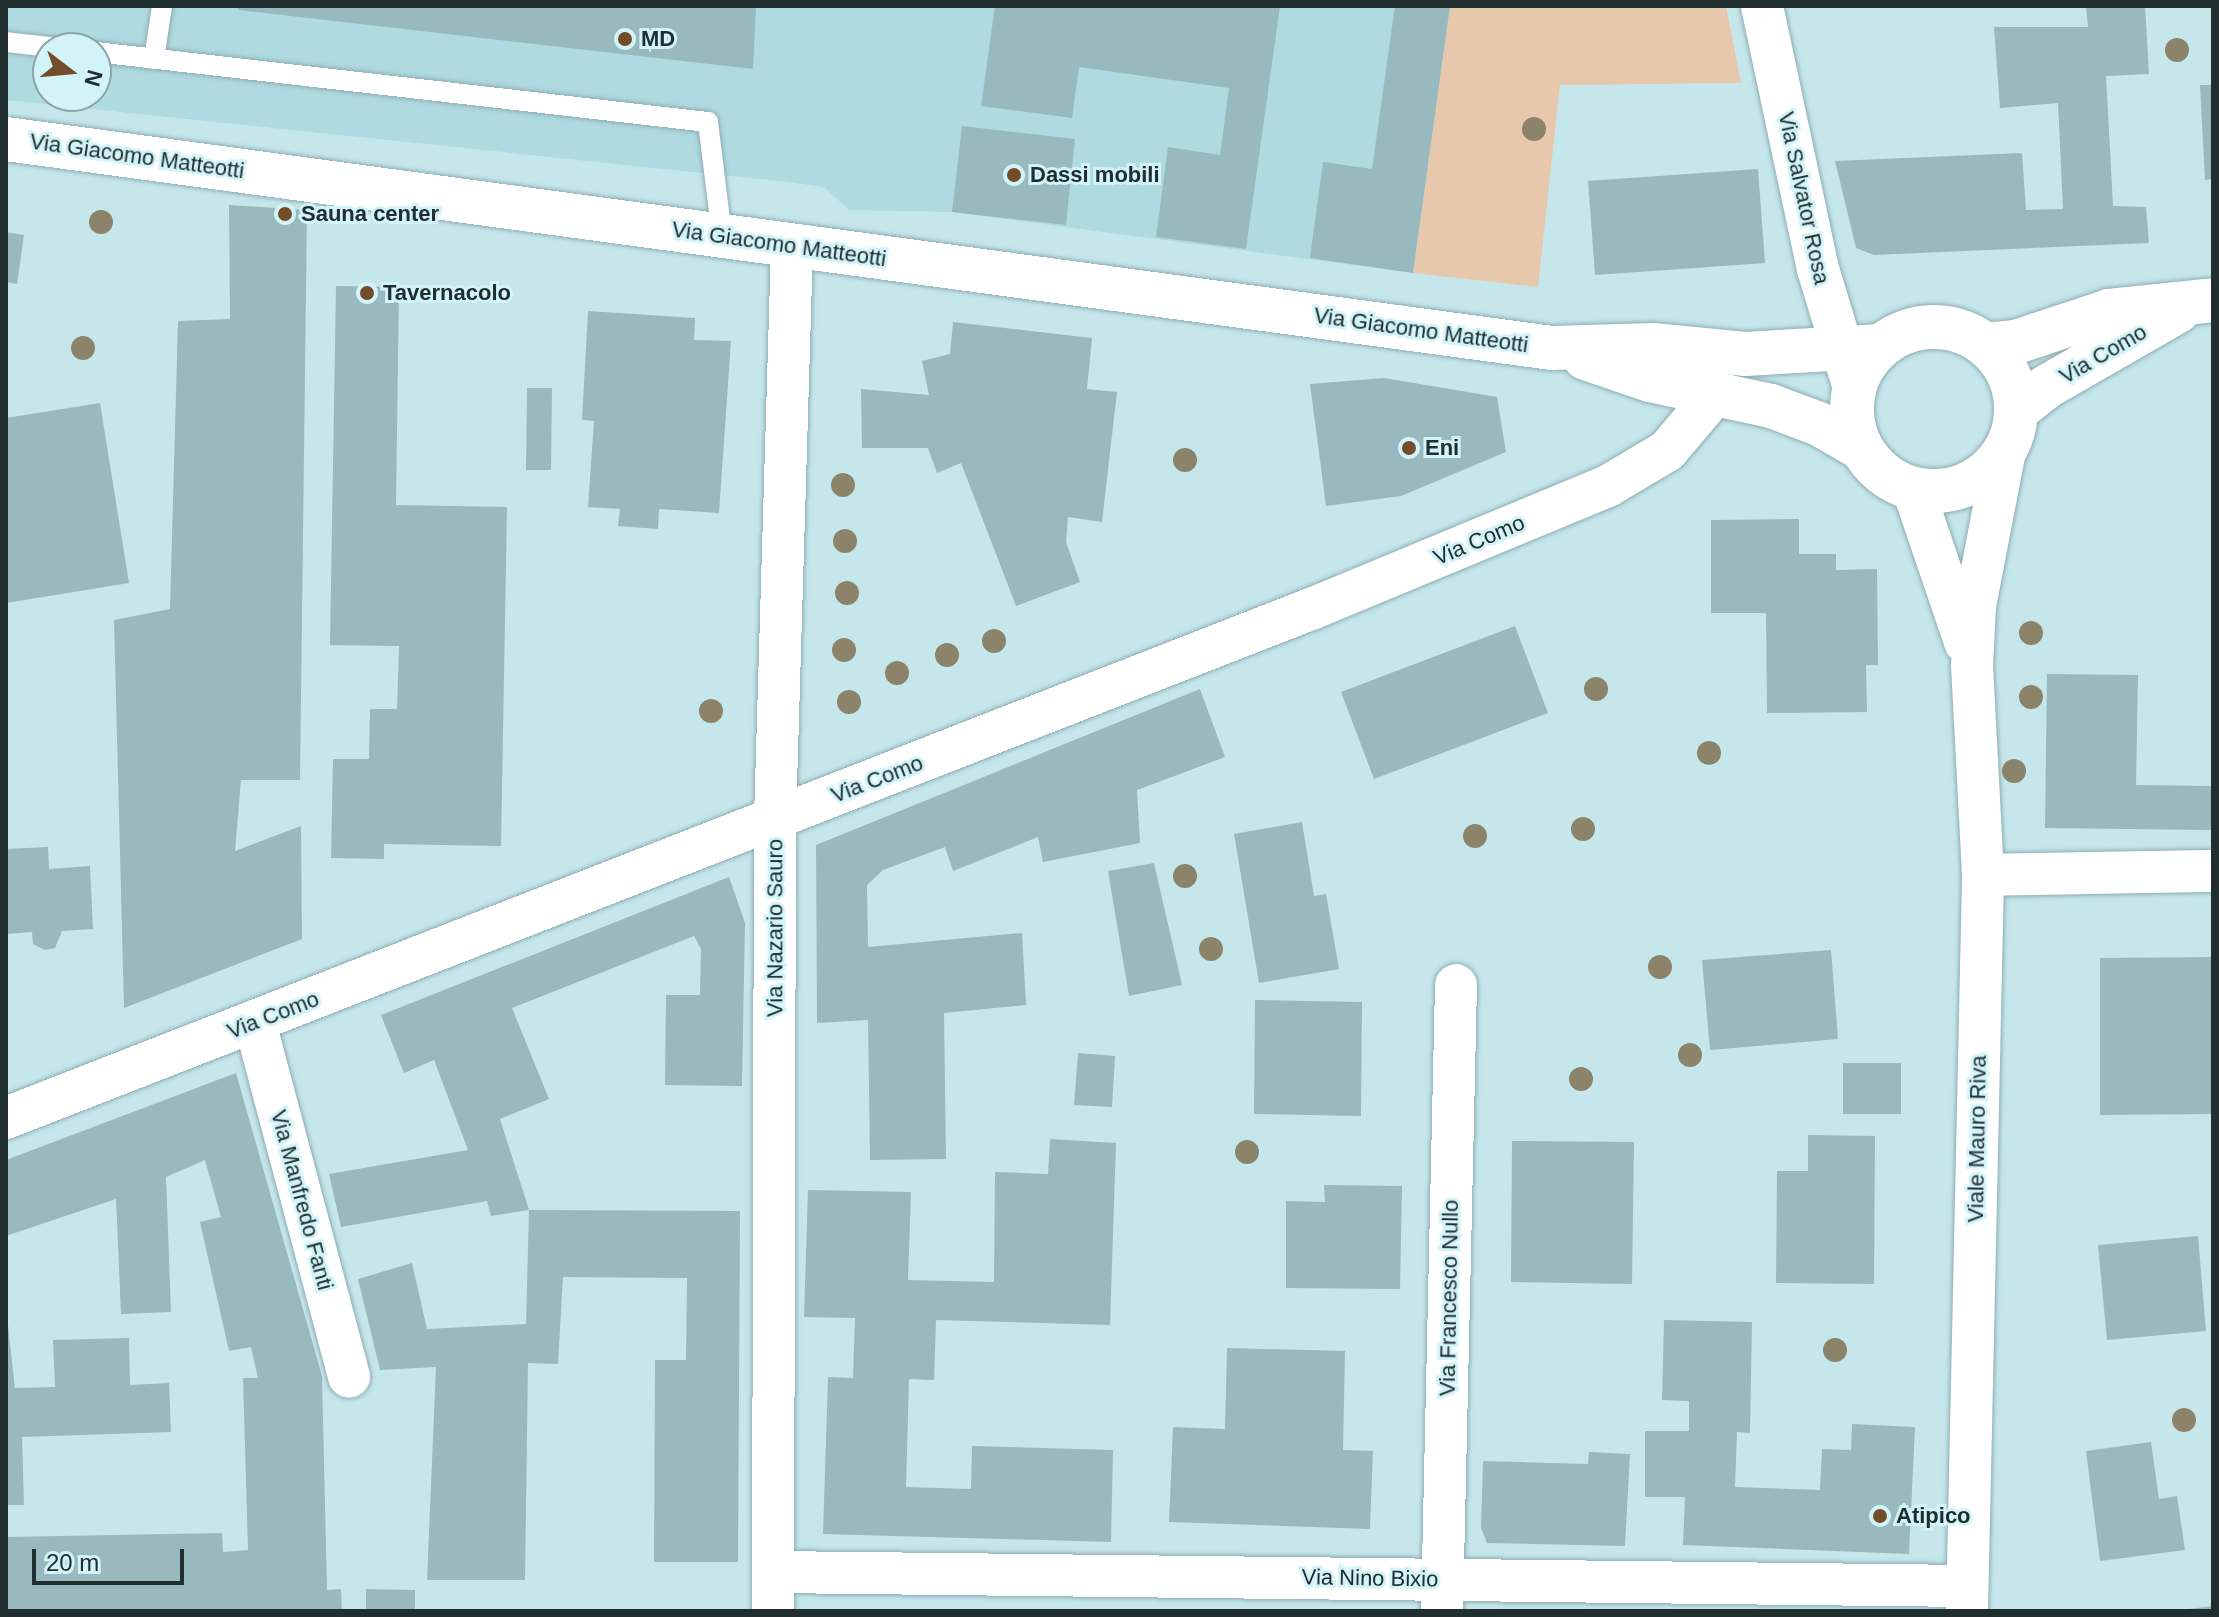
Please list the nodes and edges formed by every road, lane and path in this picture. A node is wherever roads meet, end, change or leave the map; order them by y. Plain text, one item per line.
1 (162, 6) edge
2 (1762, 6) edge
3 (6, 42) edge
4 (32, 45) edge
5 (112, 54) edge
6 (154, 59) junction
7 (6, 139) edge
8 (722, 236) junction
9 (792, 246) junction
10 (2203, 301) edge
11 (1986, 345) junction
12 (1552, 348) junction
13 (1859, 362) junction
14 (1717, 392) junction
15 (2011, 430) junction
16 (1861, 448) junction
17 (1913, 489) junction
18 (1972, 666) junction
19 (775, 819) junction
20 (2213, 871) edge
21 (1983, 875) junction
22 (1456, 985) dead end
23 (255, 1023) junction
24 (6, 1118) edge
25 (349, 1377) dead end
26 (773, 1592) edge
27 (1442, 1595) edge
28 (1967, 1598) edge

1 - 6 lane
2 - 13 street, Via Salvator Rosa
3 - 4 lane
5 - 6 lane
6 - 8 lane
7 - 8 street, Via Giacomo Matteotti
8 - 9 street, Via Giacomo Matteotti
9 - 12 street, Via Giacomo Matteotti
9 - 19 street, Via Nazario Sauro
10 - 11 street, Via Como
10 - 15 street, Via Como
11 - 13 street
11 - 15 street
12 - 13 street, Via Giacomo Matteotti
12 - 14 street, Via Giacomo Matteotti
13 - 16 street
14 - 16 street, Via Giacomo Matteotti
14 - 19 street, Via Como
15 - 17 street
15 - 18 street, Viale Mauro Riva
16 - 17 street
17 - 18 street, Viale Mauro Riva
18 - 21 street, Viale Mauro Riva
19 - 23 street, Via Como
19 - 26 street, Via Nazario Sauro
20 - 21 street
21 - 28 street, Viale Mauro Riva
22 - 27 street, Via Francesco Nullo
23 - 24 street, Via Como
23 - 25 street, Via Manfredo Fanti
26 - 27 street, Via Nino Bixio
27 - 28 street, Via Nino Bixio

